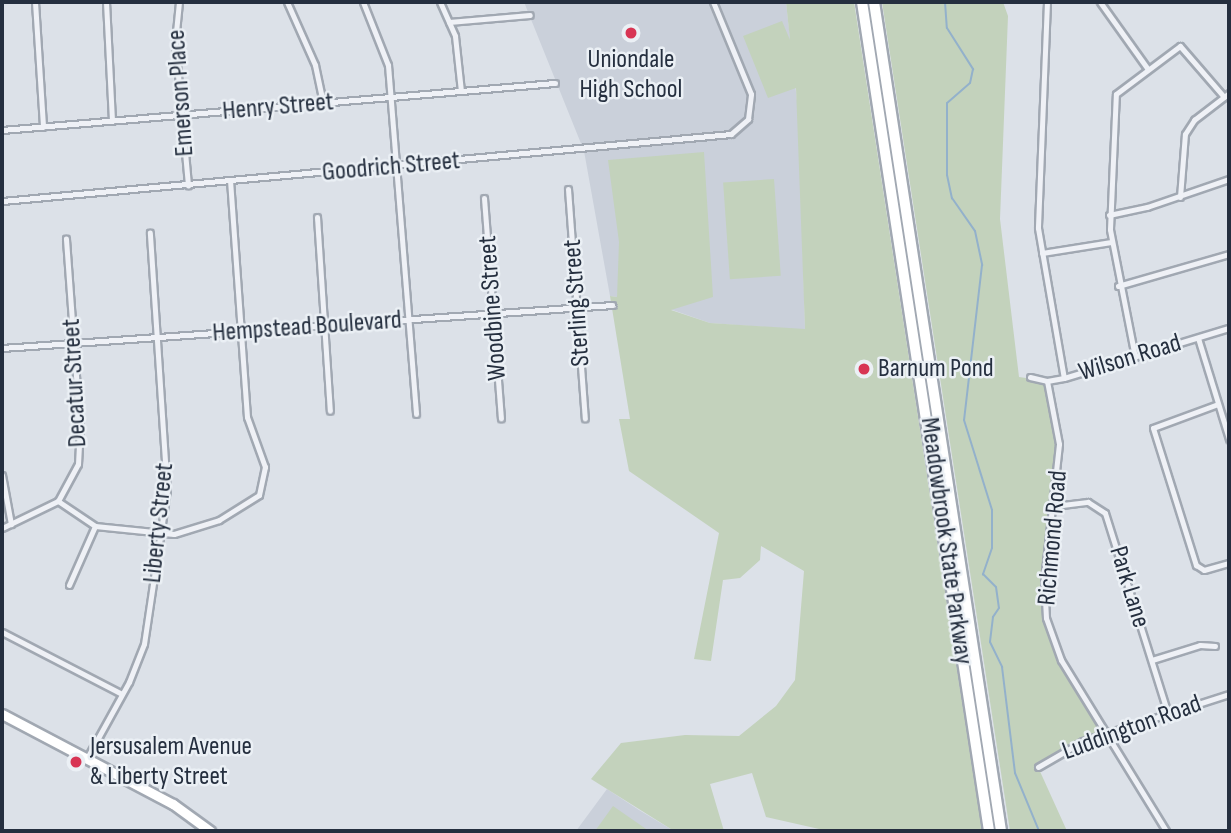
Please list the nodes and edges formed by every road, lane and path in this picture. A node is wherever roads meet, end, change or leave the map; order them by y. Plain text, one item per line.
1 (36, 2) edge
2 (106, 2) edge
3 (179, 2) edge
4 (287, 2) edge
5 (363, 2) edge
6 (440, 2) edge
7 (713, 2) edge
8 (862, 2) edge
9 (874, 2) edge
10 (1057, 2) edge
11 (1100, 2) edge
12 (1048, 4) edge
13 (530, 15) dead end
14 (449, 22) junction
15 (1147, 68) junction
16 (555, 83) dead end
17 (461, 91) junction
18 (1226, 95) edge
19 (391, 97) junction
20 (323, 103) junction
21 (182, 115) junction
22 (112, 121) junction
23 (43, 127) junction
24 (2, 130) edge
25 (397, 167) junction
26 (1229, 179) edge
27 (230, 181) junction
28 (188, 185) junction
29 (568, 188) dead end
30 (1180, 197) junction
31 (484, 198) dead end
32 (2, 201) edge
33 (1109, 215) junction
34 (317, 217) dead end
35 (150, 233) dead end
36 (66, 239) dead end
37 (1111, 242) junction
38 (1042, 253) junction
39 (1229, 254) edge
40 (1118, 286) junction
41 (612, 305) dead end
42 (577, 307) junction
43 (493, 313) junction
44 (409, 319) junction
45 (325, 325) junction
46 (1229, 328) edge
47 (241, 331) junction
48 (158, 337) junction
49 (1198, 338) junction
50 (74, 343) junction
51 (2, 348) edge
52 (1135, 357) junction
53 (1030, 377) dead end
54 (1064, 378) junction
55 (1047, 381) junction
56 (1218, 404) junction
57 (330, 411) dead end
58 (416, 414) dead end
59 (501, 418) dead end
60 (585, 418) dead end
61 (1229, 439) edge
62 (2, 475) edge
63 (58, 501) junction
64 (1055, 506) junction
65 (11, 524) junction
66 (95, 526) junction
67 (2, 528) edge
68 (161, 534) junction
69 (1229, 563) edge
70 (69, 585) dead end
71 (2, 632) edge
72 (1215, 646) dead end
73 (1152, 660) junction
74 (122, 694) junction
75 (1229, 694) edge
76 (2, 714) edge
77 (1168, 714) junction
78 (1106, 733) junction
79 (87, 758) junction
80 (1038, 767) dead end
81 (209, 831) edge
82 (989, 831) edge
83 (1001, 831) edge
84 (1166, 831) edge

1 - 23 street
2 - 22 street
3 - 21 street, Emerson Place
4 - 20 street
5 - 19 street
6 - 14 street
7 - 25 street, Goodrich Street
8 - 82 highway, Meadowbrook State Parkway
9 - 83 highway, Meadowbrook State Parkway
10 - 12 street
11 - 15 street
12 - 38 street
13 - 14 street
14 - 17 street
15 - 18 street
15 - 33 street
16 - 17 street, Henry Street
17 - 19 street, Henry Street
18 - 30 street
19 - 20 street, Henry Street
19 - 25 street
20 - 21 street, Henry Street
21 - 22 street, Henry Street
21 - 28 street, Emerson Place
22 - 23 street, Henry Street
23 - 24 street, Henry Street
25 - 27 street, Goodrich Street
25 - 44 street
26 - 30 street
27 - 28 street, Goodrich Street
27 - 47 street
28 - 32 street, Goodrich Street
29 - 42 street, Sterling Street
30 - 33 street
31 - 43 street, Woodbine Street
33 - 37 street
34 - 45 street
35 - 48 street, Liberty Street
36 - 50 street, Decatur Street
37 - 38 street
37 - 40 street
38 - 54 street
39 - 40 street
40 - 52 street
41 - 42 street, Hempstead Boulevard
42 - 43 street, Hempstead Boulevard
42 - 60 street, Sterling Street
43 - 44 street, Hempstead Boulevard
43 - 59 street, Woodbine Street
44 - 45 street, Hempstead Boulevard
44 - 58 street
45 - 47 street, Hempstead Boulevard
45 - 57 street
46 - 49 street, Wilson Road
47 - 48 street, Hempstead Boulevard
47 - 68 street
48 - 50 street, Hempstead Boulevard
48 - 68 street, Liberty Street
49 - 52 street, Wilson Road
49 - 56 street
50 - 51 street, Hempstead Boulevard
50 - 63 street, Decatur Street
52 - 54 street, Wilson Road
53 - 55 street, Wilson Road
54 - 55 street, Wilson Road
55 - 64 street, Richmond Road
56 - 61 street
56 - 69 street
62 - 65 street
63 - 65 street
63 - 66 street
64 - 73 street, Park Lane
64 - 78 street, Richmond Road
65 - 67 street
66 - 68 street
66 - 70 street
68 - 74 street, Liberty Street
71 - 74 street
72 - 73 street
73 - 77 street, Park Lane
74 - 79 street, Liberty Street
75 - 77 street, Luddington Road
76 - 79 main road
77 - 78 street, Luddington Road
78 - 80 street, Luddington Road
78 - 84 street, Richmond Road
79 - 81 main road

